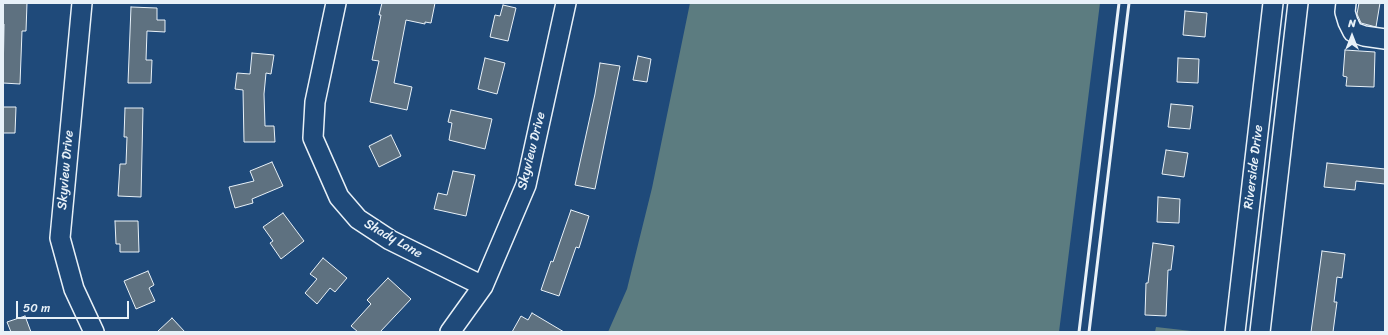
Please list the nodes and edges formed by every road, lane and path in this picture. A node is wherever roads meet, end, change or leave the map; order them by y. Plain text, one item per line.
1 (82, 3) edge
2 (336, 3) edge
3 (566, 3) edge
4 (1273, 3) edge
5 (1298, 3) edge
6 (1346, 3) edge
7 (1385, 39) edge
8 (483, 286) junction
9 (1235, 328) edge
10 (1261, 329) edge
11 (94, 332) edge
12 (450, 332) edge

1 - 11 street, Skyview Drive
2 - 8 street, Shady Lane
3 - 8 street, Skyview Drive
4 - 9 street, Riverside Drive
5 - 10 street, Riverside Drive
6 - 7 street
8 - 12 street, Skyview Drive
9 - 10 street

